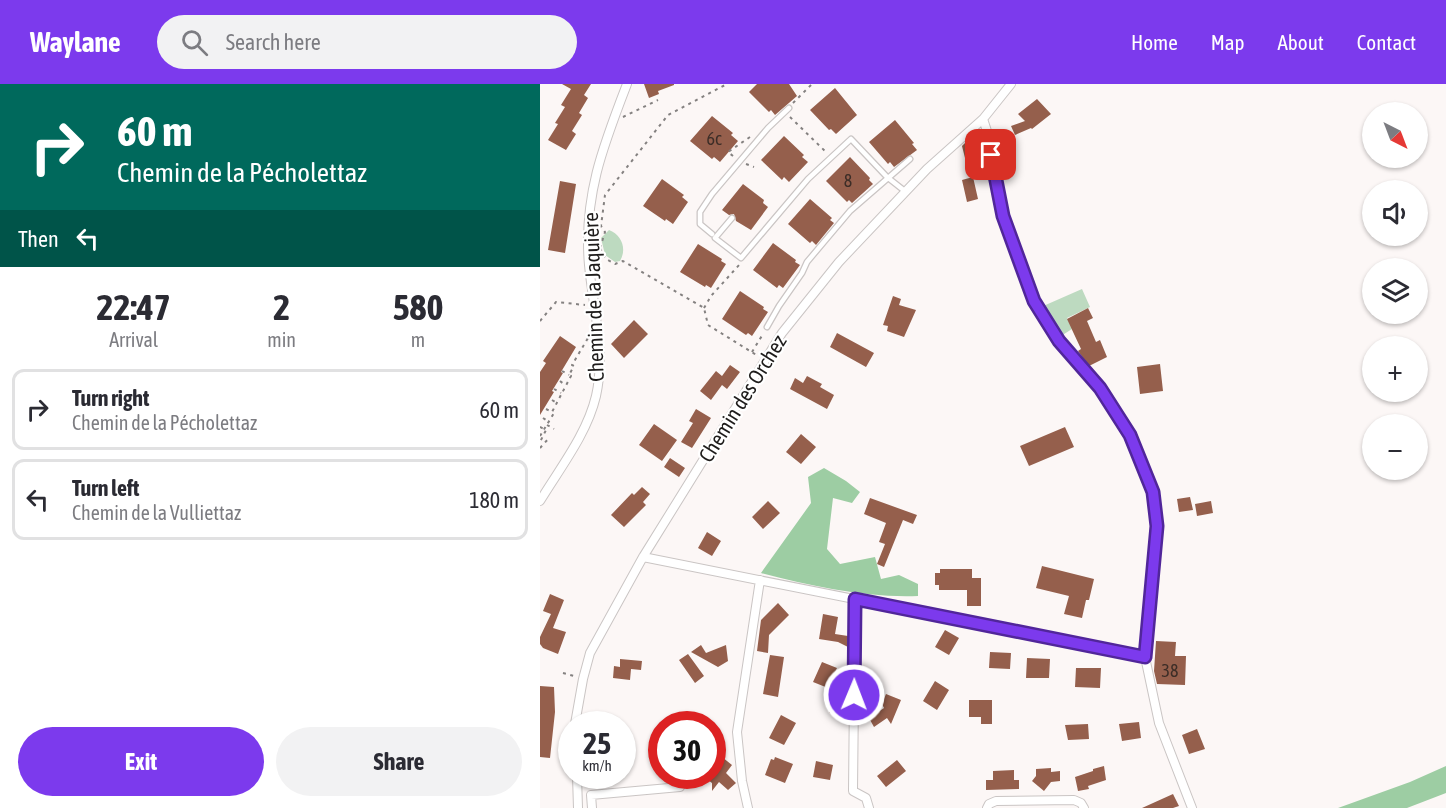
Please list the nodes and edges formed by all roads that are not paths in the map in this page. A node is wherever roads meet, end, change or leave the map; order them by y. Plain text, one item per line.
1 (627, 84) edge
2 (1011, 84) edge
3 (787, 110) road end
4 (983, 119) junction
5 (910, 159) dead end
6 (887, 177) junction
7 (906, 192) junction
8 (732, 218) dead end
9 (712, 234) dead end
10 (767, 327) road end
11 (540, 501) edge
12 (643, 557) junction
13 (760, 580) junction
14 (855, 599) junction
15 (1145, 657) junction
16 (577, 711) edge
17 (577, 789) edge
18 (658, 789) edge
19 (578, 808) edge
20 (591, 808) edge
21 (748, 808) edge
22 (869, 808) edge
23 (987, 808) edge
24 (1084, 808) edge
25 (1192, 808) edge

1 - 11 street, Chemin de la Jaquière
2 - 4 street, Chemin des Orchez
3 - 9 lane
4 - 7 street, Chemin des Orchez
4 - 15 street
5 - 6 lane
6 - 7 lane
6 - 8 lane
6 - 10 lane
7 - 12 street, Chemin des Orchez
12 - 13 street
12 - 16 street, Chemin des Orchez
13 - 14 street
13 - 21 street
14 - 15 street
14 - 22 street
15 - 25 street
17 - 19 street
18 - 20 street
23 - 24 street

